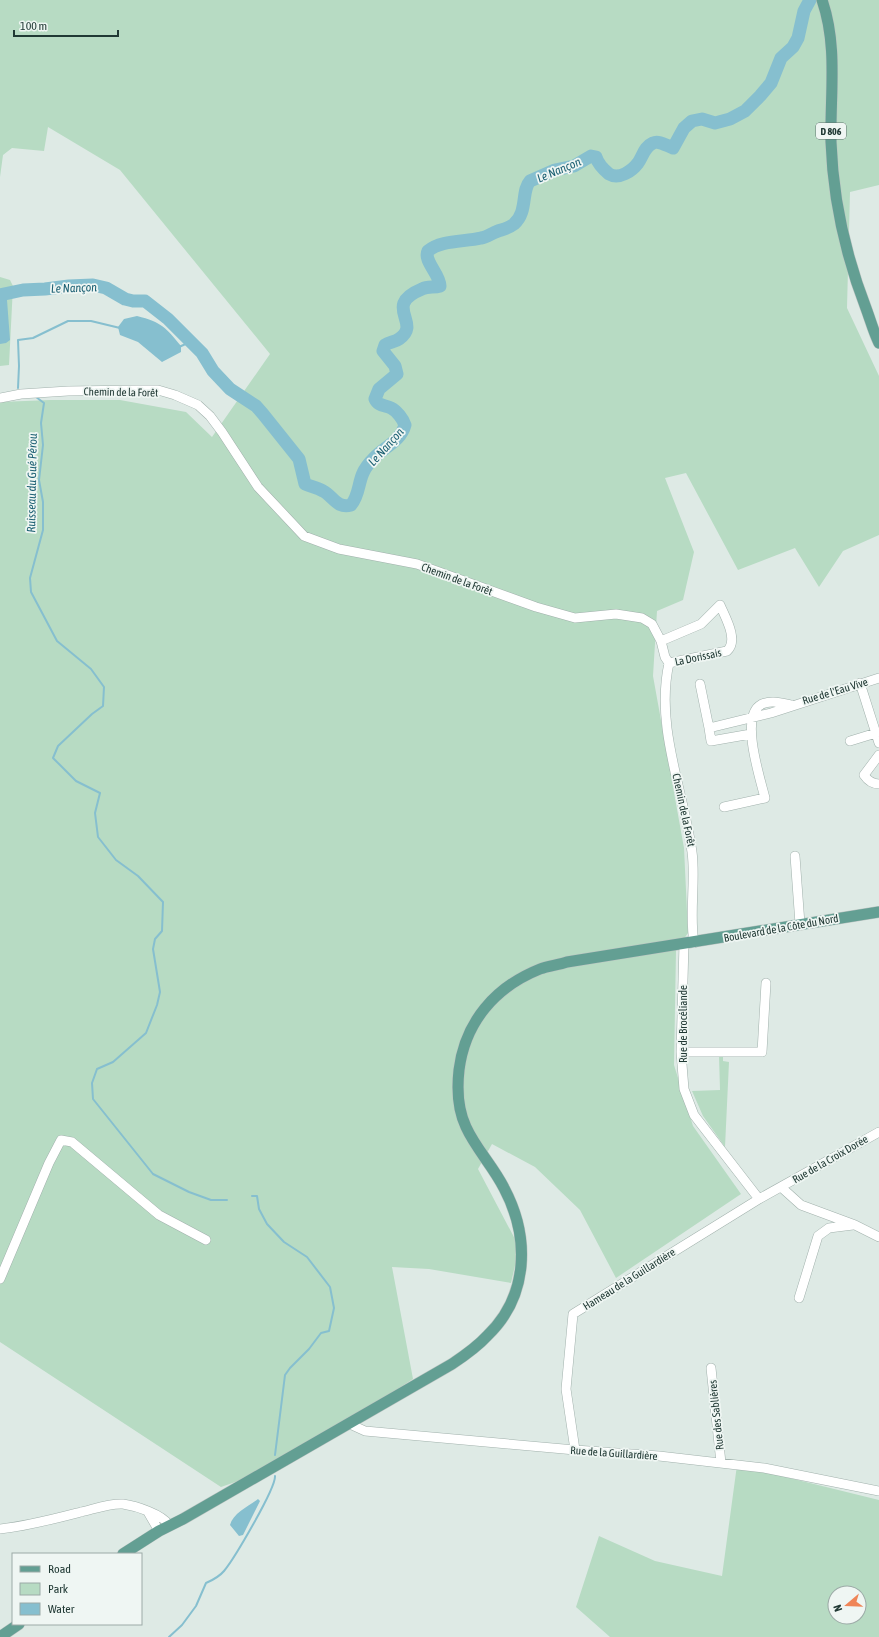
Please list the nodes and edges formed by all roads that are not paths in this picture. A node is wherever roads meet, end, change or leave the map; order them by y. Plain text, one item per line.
1 (822, 0) edge
2 (879, 343) edge
3 (0, 398) edge
4 (661, 641) junction
5 (669, 663) junction
6 (879, 678) edge
7 (860, 683) junction
8 (700, 684) dead end
9 (751, 718) junction
10 (709, 728) junction
11 (876, 733) junction
12 (751, 734) junction
13 (850, 741) dead end
14 (879, 743) edge
15 (879, 755) edge
16 (879, 784) edge
17 (724, 807) dead end
18 (795, 856) dead end
19 (879, 912) edge
20 (800, 924) junction
21 (689, 944) junction
22 (766, 983) dead end
23 (681, 1052) junction
24 (879, 1132) edge
25 (781, 1187) junction
26 (759, 1199) junction
27 (854, 1225) junction
28 (879, 1237) edge
29 (206, 1240) dead end
30 (0, 1279) edge
31 (799, 1298) dead end
32 (710, 1368) dead end
33 (351, 1422) junction
34 (575, 1450) junction
35 (720, 1463) junction
36 (879, 1491) edge
37 (164, 1528) junction
38 (0, 1529) edge
39 (125, 1553) edge
40 (18, 1625) edge
41 (0, 1637) edge

1 - 2 main road, D 806
3 - 4 street, Chemin de la Forêt
4 - 5 street, Chemin de la Forêt
4 - 5 street, La Dorissais
5 - 21 street, Chemin de la Forêt
6 - 7 street, Rue de l'Eau Vive
7 - 9 street, Rue de l'Eau Vive
7 - 11 street
8 - 10 street
9 - 10 street, Rue de l'Eau Vive
9 - 12 street
10 - 12 street
11 - 13 street
11 - 14 street
12 - 17 street
15 - 16 street
18 - 20 street
19 - 20 main road, Boulevard de la Côte du Nord
20 - 21 main road, Boulevard de la Côte du Nord
21 - 23 street, Rue de Brocéliande
21 - 33 main road, Boulevard de la Côte du Nord
22 - 23 street
23 - 26 street, Rue de Brocéliande
24 - 25 street, Rue de la Croix Dorée
25 - 26 street, Hameau de la Guillardière
25 - 27 street
26 - 34 street, Hameau de la Guillardière
27 - 28 street
27 - 31 street
29 - 30 street
32 - 35 street, Rue des Sablières
33 - 34 street, Rue de la Guillardière
33 - 37 main road, Boulevard de la Côte du Nord
34 - 35 street, Rue de la Guillardière
35 - 36 street, Rue de la Guillardière
37 - 38 street
37 - 39 main road, Boulevard de la Côte du Nord
40 - 41 main road

